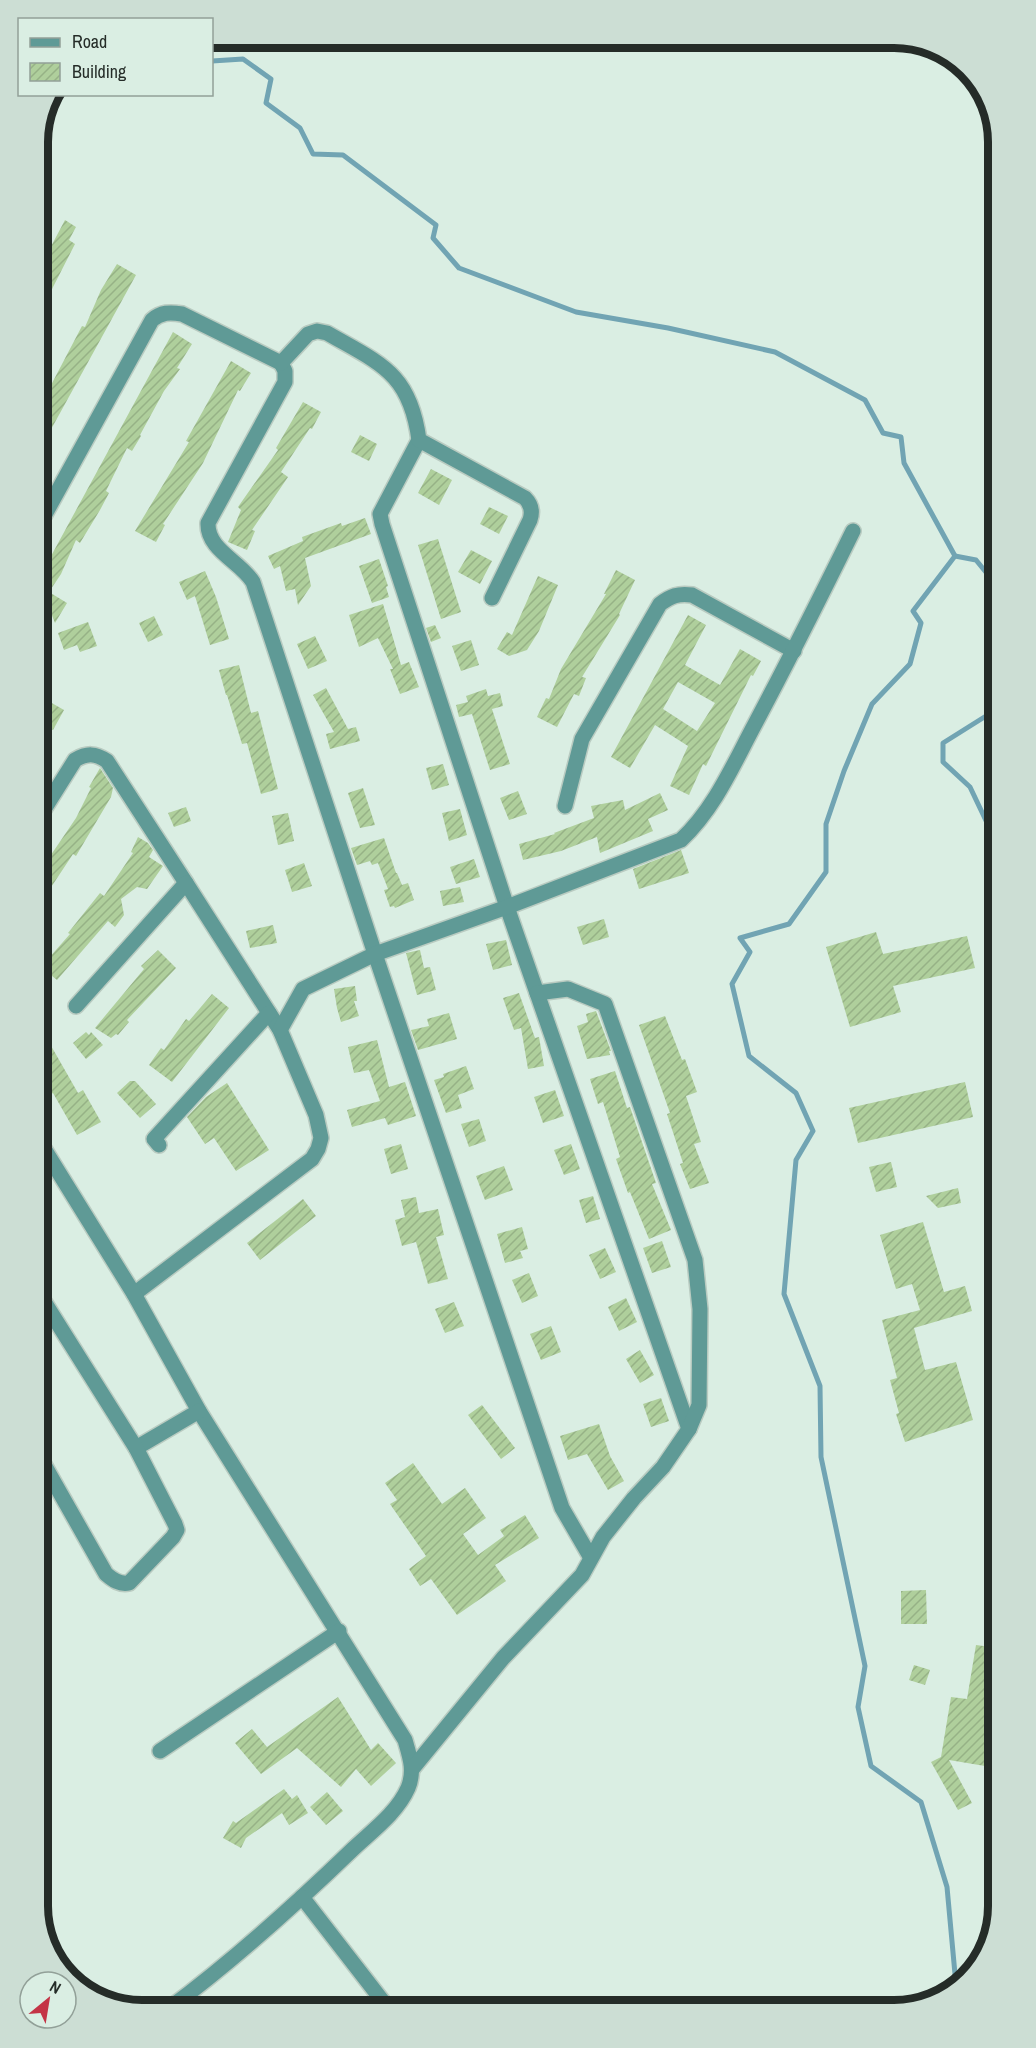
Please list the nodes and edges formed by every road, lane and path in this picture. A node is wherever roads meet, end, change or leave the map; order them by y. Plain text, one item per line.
1 (280, 363) junction
2 (419, 440) junction
3 (48, 509) edge
4 (853, 531) dead end
5 (492, 598) dead end
6 (794, 651) junction
7 (48, 803) edge
8 (565, 806) dead end
9 (186, 883) junction
10 (507, 906) junction
11 (375, 954) junction
12 (537, 993) junction
13 (76, 1006) dead end
14 (269, 1013) junction
15 (280, 1030) junction
16 (159, 1145) dead end
17 (48, 1155) edge
18 (134, 1294) junction
19 (48, 1308) edge
20 (199, 1411) junction
21 (689, 1429) junction
22 (136, 1448) junction
23 (48, 1472) edge
24 (591, 1558) junction
25 (339, 1632) junction
26 (160, 1751) dead end
27 (413, 1768) junction
28 (302, 1898) junction
29 (180, 2000) edge
30 (382, 2000) edge

1 - 2 street
1 - 3 street
1 - 11 street
2 - 5 street
2 - 10 street
4 - 6 street
6 - 8 street
6 - 10 street
7 - 9 street
9 - 13 street
9 - 14 street
10 - 11 street
10 - 12 street
11 - 15 street
11 - 24 street
12 - 21 street
12 - 21 street
14 - 15 street
14 - 16 street
15 - 18 street
17 - 18 street
18 - 20 street
19 - 22 street
20 - 22 street
20 - 25 street
21 - 24 street
22 - 23 street
24 - 27 street
25 - 26 street
25 - 27 street
27 - 28 street
28 - 29 street
28 - 30 street

